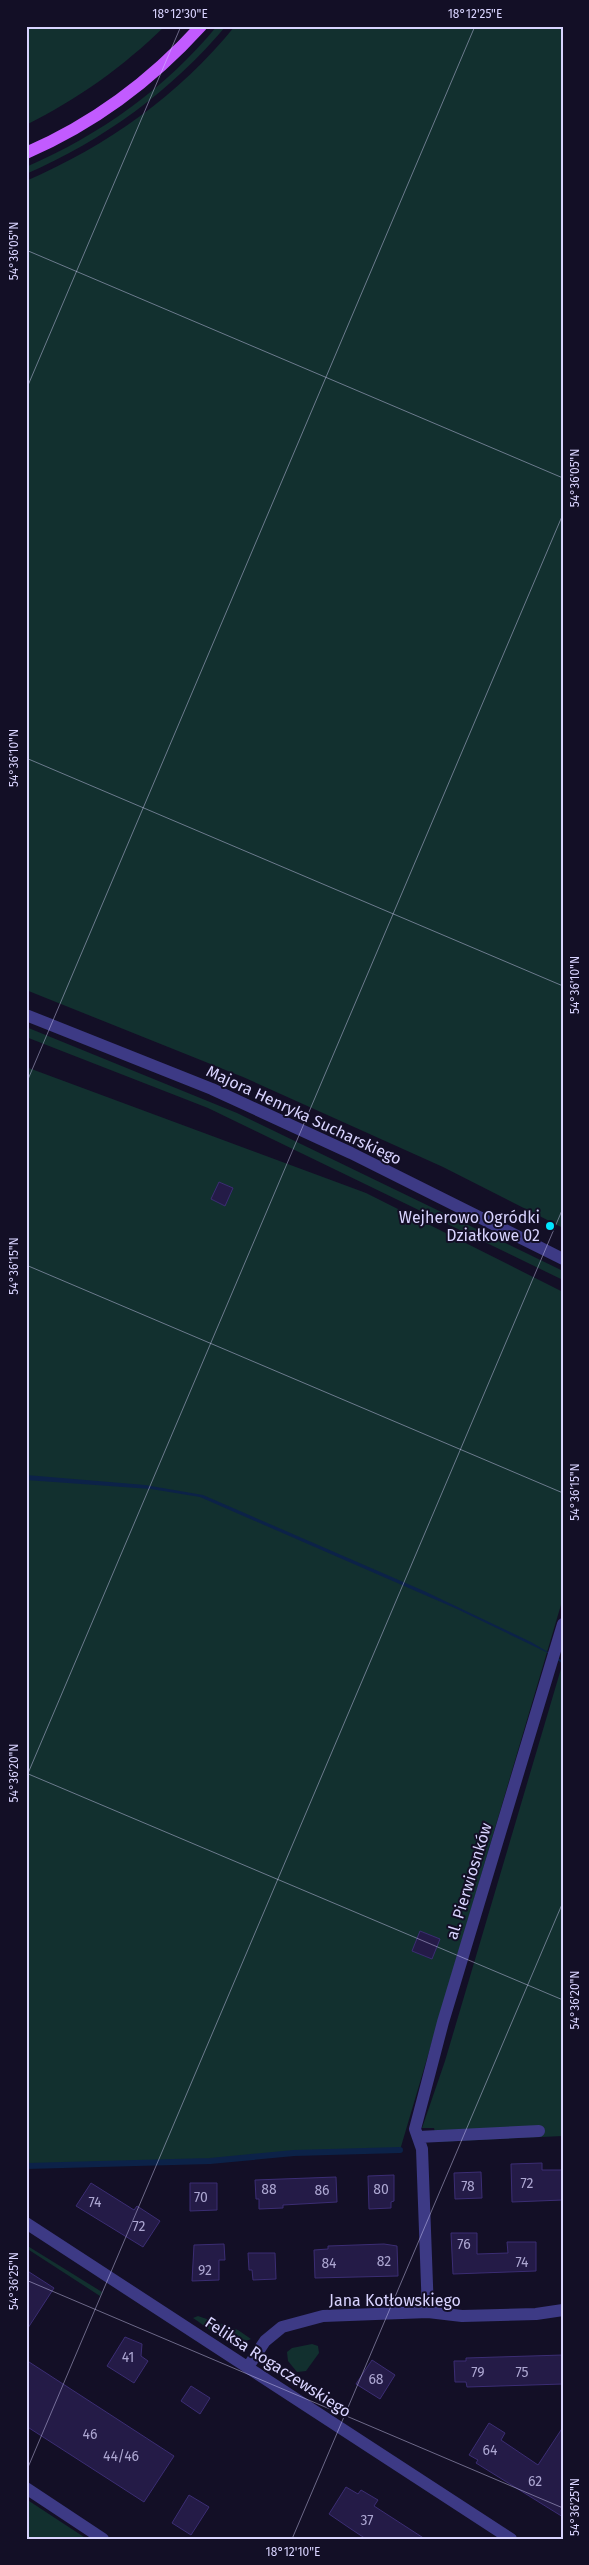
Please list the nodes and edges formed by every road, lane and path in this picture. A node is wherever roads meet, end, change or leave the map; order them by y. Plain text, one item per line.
1 (201, 26) edge
2 (26, 152) edge
3 (26, 1015) edge
4 (563, 1259) edge
5 (563, 1624) edge
6 (539, 2131) dead end
7 (418, 2137) junction
8 (26, 2223) edge
9 (563, 2310) edge
10 (428, 2312) junction
11 (248, 2367) junction
12 (26, 2488) edge
13 (103, 2539) edge
14 (511, 2539) edge

1 - 2 main road
3 - 4 street, Majora Henryka Sucharskiego
5 - 7 street, al. Pierwiosnków
6 - 7 street
7 - 10 street, al. Pierwiosnków
8 - 11 street, Feliksa Rogaczewskiego
9 - 10 street, Jana Kotłowskiego
10 - 11 street, Jana Kotłowskiego
11 - 14 street, Feliksa Rogaczewskiego
12 - 13 street

